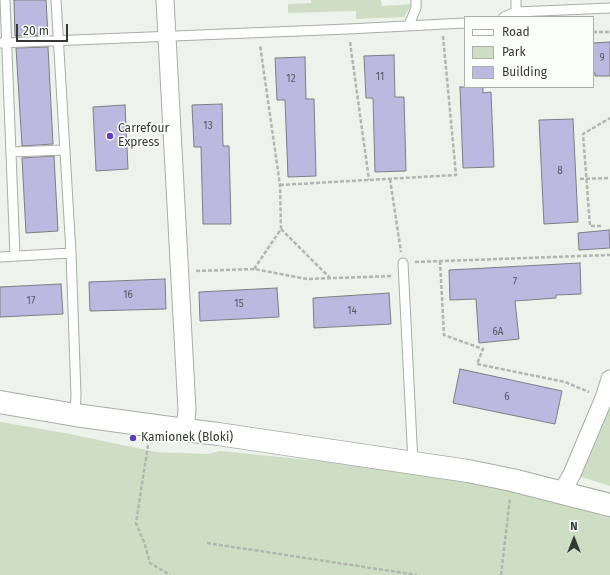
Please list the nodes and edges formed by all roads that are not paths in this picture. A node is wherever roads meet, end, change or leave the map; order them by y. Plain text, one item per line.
1 (5, 0) edge
2 (56, 0) edge
3 (165, 0) edge
4 (416, 0) edge
5 (516, 0) edge
6 (610, 8) edge
7 (516, 12) junction
8 (506, 16) edge
9 (464, 23) edge
10 (409, 26) junction
11 (167, 37) junction
12 (58, 42) junction
13 (4, 43) edge
14 (65, 150) junction
15 (11, 152) junction
16 (71, 253) junction
17 (15, 256) junction
18 (0, 257) edge
19 (403, 263) road end
20 (610, 379) edge
21 (0, 402) edge
22 (75, 415) junction
23 (185, 430) junction
24 (413, 463) junction
25 (561, 493) junction
26 (610, 505) edge

1 - 13 lane
2 - 12 lane
3 - 11 street
4 - 10 lane
5 - 7 lane
6 - 7 lane
7 - 8 lane
9 - 10 lane
10 - 11 lane
11 - 12 lane
11 - 23 street
12 - 13 lane
12 - 14 lane
13 - 15 lane
14 - 15 lane
14 - 16 lane
15 - 17 lane
16 - 17 lane
16 - 22 lane
17 - 18 lane
19 - 24 lane
20 - 25 street
21 - 22 street
22 - 23 street
23 - 24 street
24 - 25 street
25 - 26 street

